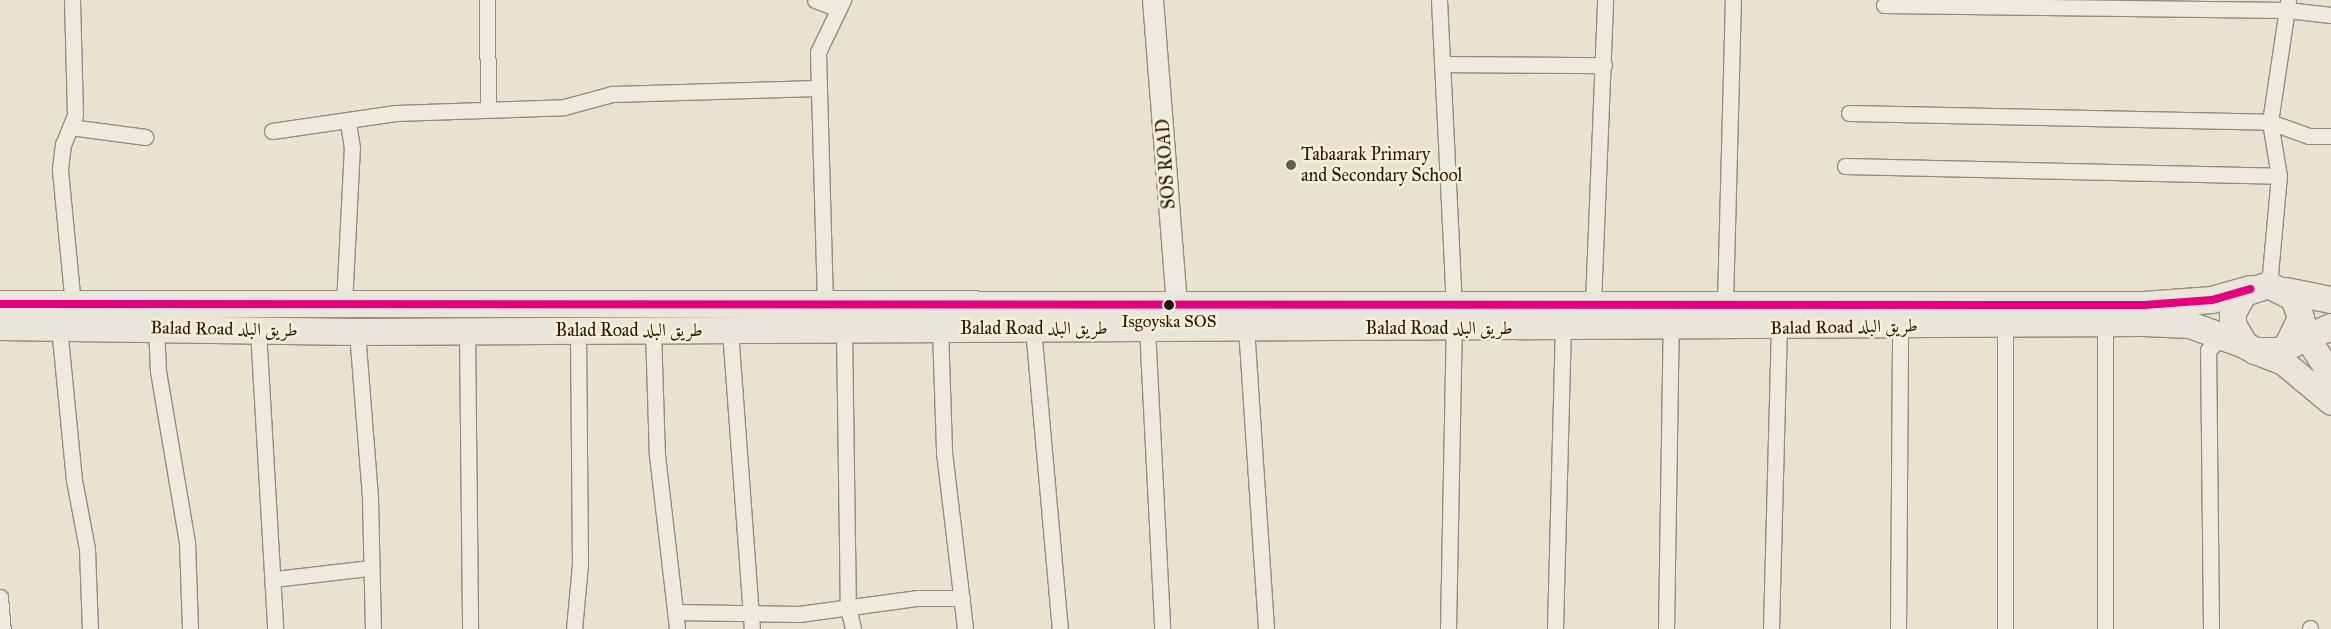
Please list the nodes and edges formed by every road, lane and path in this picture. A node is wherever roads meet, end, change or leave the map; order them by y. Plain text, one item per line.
1 (72, 0) edge
2 (487, 0) edge
3 (815, 0) edge
4 (1153, 0) edge
5 (1439, 0) edge
6 (1605, 0) edge
7 (1733, 0) edge
8 (1946, 3) edge
9 (839, 4) edge
10 (1884, 4) dead end
11 (2288, 5) edge
12 (2331, 15) edge
13 (1442, 64) junction
14 (1604, 64) junction
15 (819, 88) junction
16 (488, 108) junction
17 (1849, 113) dead end
18 (2270, 122) junction
19 (348, 123) junction
20 (70, 127) junction
21 (272, 131) dead end
22 (2331, 136) edge
23 (146, 137) dead end
24 (1845, 166) dead end
25 (2279, 176) junction
26 (2269, 288) junction
27 (2331, 300) edge
28 (1593, 303) junction
29 (1725, 303) junction
30 (0, 304) edge
31 (73, 304) junction
32 (344, 304) junction
33 (825, 304) junction
34 (1454, 315) junction
35 (1178, 316) junction
36 (2105, 323) junction
37 (2005, 324) junction
38 (1900, 326) junction
39 (0, 327) edge
40 (59, 327) junction
41 (156, 327) junction
42 (1246, 327) junction
43 (1671, 327) junction
44 (2331, 327) edge
45 (1033, 328) junction
46 (1147, 328) junction
47 (1563, 328) junction
48 (1779, 328) junction
49 (844, 329) junction
50 (940, 329) junction
51 (258, 330) junction
52 (653, 330) junction
53 (730, 330) junction
54 (467, 331) junction
55 (578, 331) junction
56 (357, 332) junction
57 (2298, 334) junction
58 (2241, 344) junction
59 (2331, 375) edge
60 (2331, 402) edge
61 (369, 568) junction
62 (274, 579) junction
63 (0, 597) edge
64 (962, 598) junction
65 (848, 607) junction
66 (675, 612) junction
67 (750, 613) junction
68 (3, 629) edge
69 (90, 629) edge
70 (190, 629) edge
71 (275, 629) edge
72 (373, 629) edge
73 (470, 629) edge
74 (574, 629) edge
75 (676, 629) edge
76 (752, 629) edge
77 (853, 629) edge
78 (965, 629) edge
79 (1060, 629) edge
80 (1162, 629) edge
81 (1266, 629) edge
82 (1448, 629) edge
83 (1555, 629) edge
84 (1666, 629) edge
85 (1771, 629) edge
86 (1898, 629) edge
87 (2005, 629) edge
88 (2105, 629) edge
89 (2211, 629) edge

1 - 20 street
2 - 16 street
3 - 9 street
4 - 35 street, SOS ROAD
5 - 13 street
6 - 14 street
7 - 29 street
8 - 10 street
8 - 11 street
9 - 15 street
11 - 12 street
11 - 18 street
13 - 14 street
13 - 34 street
14 - 28 street
15 - 16 street
15 - 33 street
16 - 19 street
17 - 18 street
18 - 22 street
18 - 25 street
19 - 21 street
19 - 32 street
20 - 23 street
20 - 31 street
24 - 25 street
25 - 26 street
26 - 27 highway, Balad Road طريق البلد
26 - 29 highway, Balad Road طريق البلد
26 - 57 highway
26 - 58 highway
28 - 29 highway, Balad Road طريق البلد
28 - 34 highway, Balad Road طريق البلد
30 - 31 highway, Balad Road طريق البلد
31 - 32 highway, Balad Road طريق البلد
32 - 33 highway, Balad Road طريق البلد
33 - 35 highway, Balad Road طريق البلد
34 - 35 highway, Balad Road طريق البلد
34 - 42 highway, Balad Road طريق البلد
34 - 47 highway, Balad Road طريق البلد
34 - 82 street
35 - 42 highway, Balad Road طريق البلد
35 - 46 highway, Balad Road طريق البلد
36 - 37 highway, Balad Road طريق البلد
36 - 58 highway, Balad Road طريق البلد
36 - 88 street
37 - 38 highway, Balad Road طريق البلد
37 - 87 street
38 - 48 highway, Balad Road طريق البلد
38 - 86 street
39 - 40 highway, Balad Road طريق البلد
40 - 41 highway, Balad Road طريق البلد
40 - 69 street
41 - 51 highway, Balad Road طريق البلد
41 - 70 street
42 - 81 street
43 - 47 highway, Balad Road طريق البلد
43 - 48 highway, Balad Road طريق البلد
43 - 84 street
44 - 57 highway
45 - 46 highway, Balad Road طريق البلد
45 - 50 highway, Balad Road طريق البلد
45 - 79 street
46 - 80 street
47 - 83 street
48 - 85 street
49 - 50 highway, Balad Road طريق البلد
49 - 53 highway, Balad Road طريق البلد
49 - 65 street
50 - 64 street
51 - 56 highway, Balad Road طريق البلد
51 - 62 street
52 - 53 highway, Balad Road طريق البلد
52 - 55 highway, Balad Road طريق البلد
52 - 66 street
53 - 67 street
54 - 55 highway, Balad Road طريق البلد
54 - 56 highway, Balad Road طريق البلد
54 - 73 street
55 - 74 street
56 - 61 street
57 - 58 highway
57 - 59 main road
58 - 60 main road
58 - 89 street
61 - 62 street
61 - 72 street
62 - 71 street
63 - 68 street
64 - 65 street
64 - 78 street
65 - 67 street
65 - 77 street
66 - 67 street
66 - 75 street
67 - 76 street

